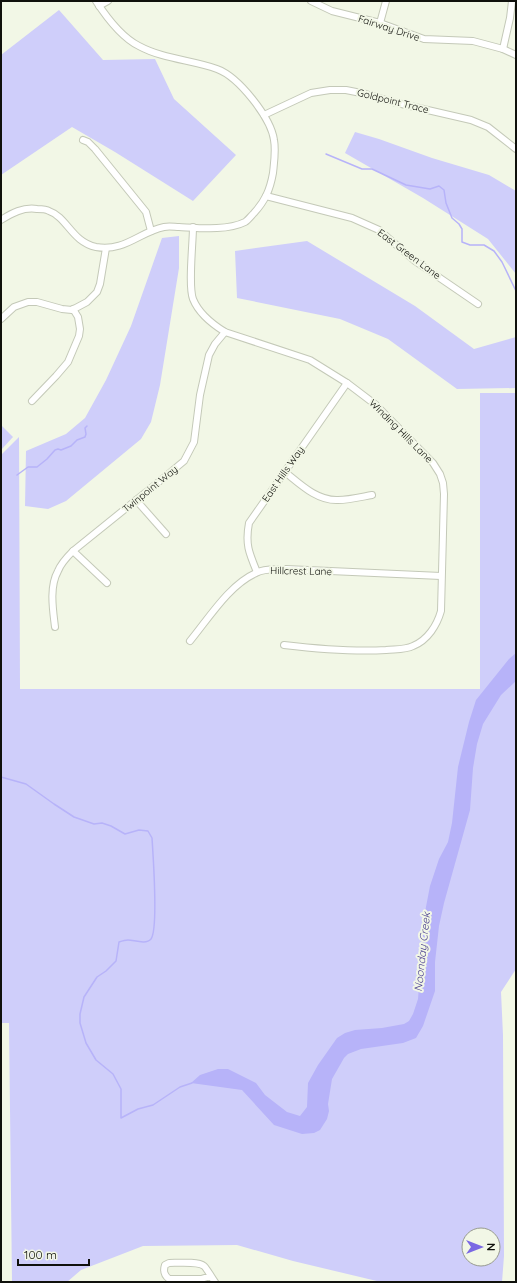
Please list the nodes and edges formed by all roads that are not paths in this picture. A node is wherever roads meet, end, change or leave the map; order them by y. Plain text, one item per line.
1 (108, 1) edge
2 (311, 1) edge
3 (386, 1) edge
4 (512, 1) edge
5 (98, 4) edge
6 (380, 23) junction
7 (504, 49) junction
8 (516, 55) edge
9 (264, 115) junction
10 (83, 140) dead end
11 (516, 150) edge
12 (266, 196) junction
13 (1, 220) edge
14 (193, 228) junction
15 (151, 231) junction
16 (106, 248) junction
17 (478, 304) dead end
18 (73, 309) junction
19 (1, 318) edge
20 (225, 332) junction
21 (348, 383) junction
22 (32, 401) dead end
23 (285, 472) junction
24 (372, 495) dead end
25 (136, 500) junction
26 (166, 534) dead end
27 (73, 550) junction
28 (257, 572) junction
29 (441, 576) junction
30 (107, 583) dead end
31 (55, 628) dead end
32 (190, 641) dead end
33 (284, 645) dead end
34 (211, 1276) junction
35 (214, 1282) edge

1 - 5 street
2 - 6 street, Fairway Drive
3 - 6 street
4 - 7 street
5 - 9 street
6 - 7 street, Fairway Drive
7 - 8 street, Fairway Drive
9 - 11 street, Goldpoint Trace
9 - 12 street
10 - 15 street
12 - 14 street
12 - 17 street, East Green Lane
13 - 16 street
14 - 15 street
14 - 20 street, Winding Hills Lane
15 - 16 street
16 - 18 street
18 - 19 street
18 - 22 street
20 - 21 street, Winding Hills Lane
20 - 25 street, Twinpoint Way
21 - 23 street, East Hills Way
21 - 29 street, Winding Hills Lane
23 - 24 street
23 - 28 street, East Hills Way
25 - 26 street
25 - 27 street, Twinpoint Way
27 - 30 street
27 - 31 street, Twinpoint Way
28 - 29 street, Hillcrest Lane
28 - 32 street, Hillcrest Lane
29 - 33 street, Winding Hills Lane
34 - 34 street
34 - 35 street

